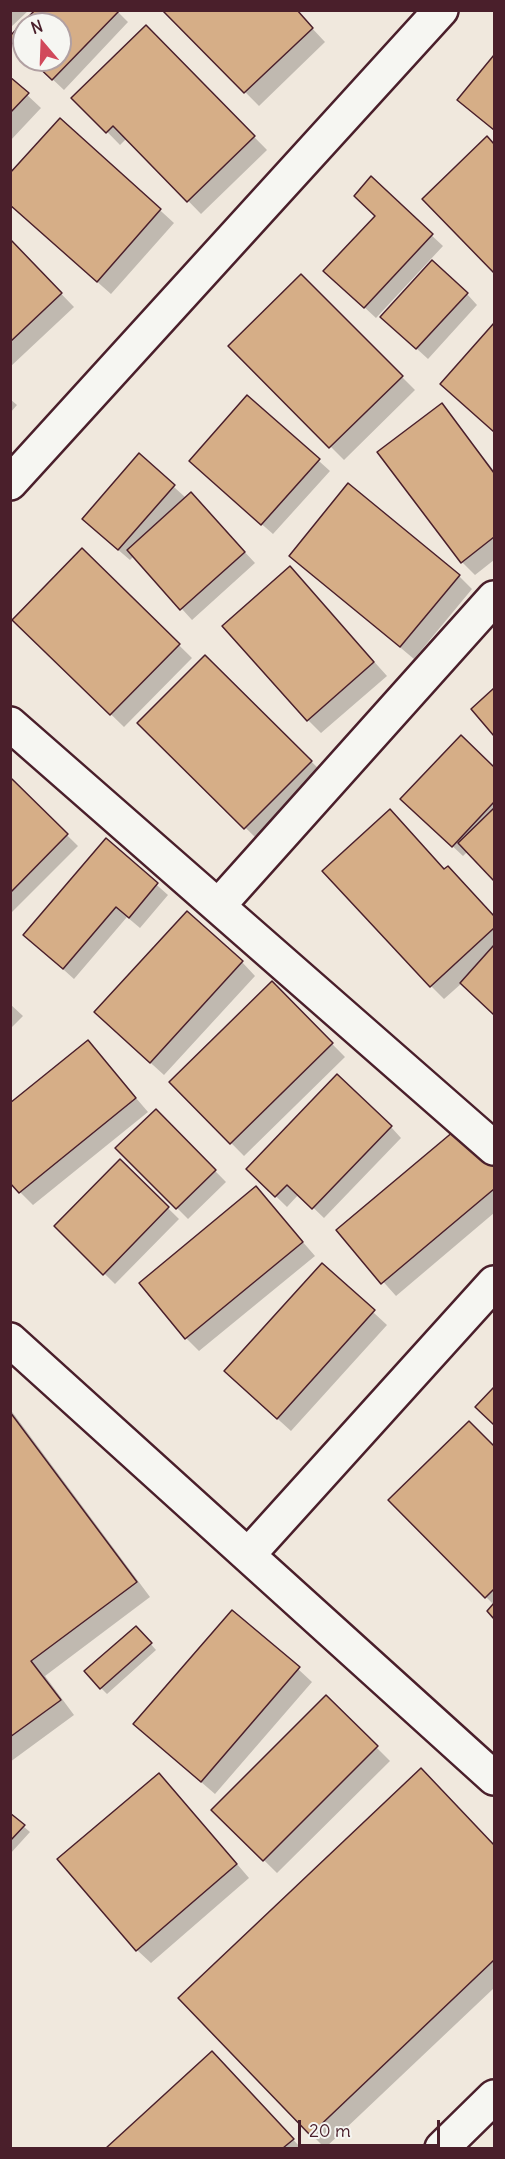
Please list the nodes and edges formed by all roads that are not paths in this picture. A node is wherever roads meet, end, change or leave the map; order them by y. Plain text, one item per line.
1 (441, 10) edge
2 (10, 483) edge
3 (495, 598) edge
4 (10, 724) edge
5 (218, 906) junction
6 (495, 1148) edge
7 (495, 1283) edge
8 (10, 1340) edge
9 (248, 1555) junction
10 (495, 1778) edge
11 (495, 2097) edge
12 (442, 2148) edge

1 - 2 street
3 - 5 street
4 - 5 street
5 - 6 street
7 - 9 street
8 - 9 street
9 - 10 street
11 - 12 street

